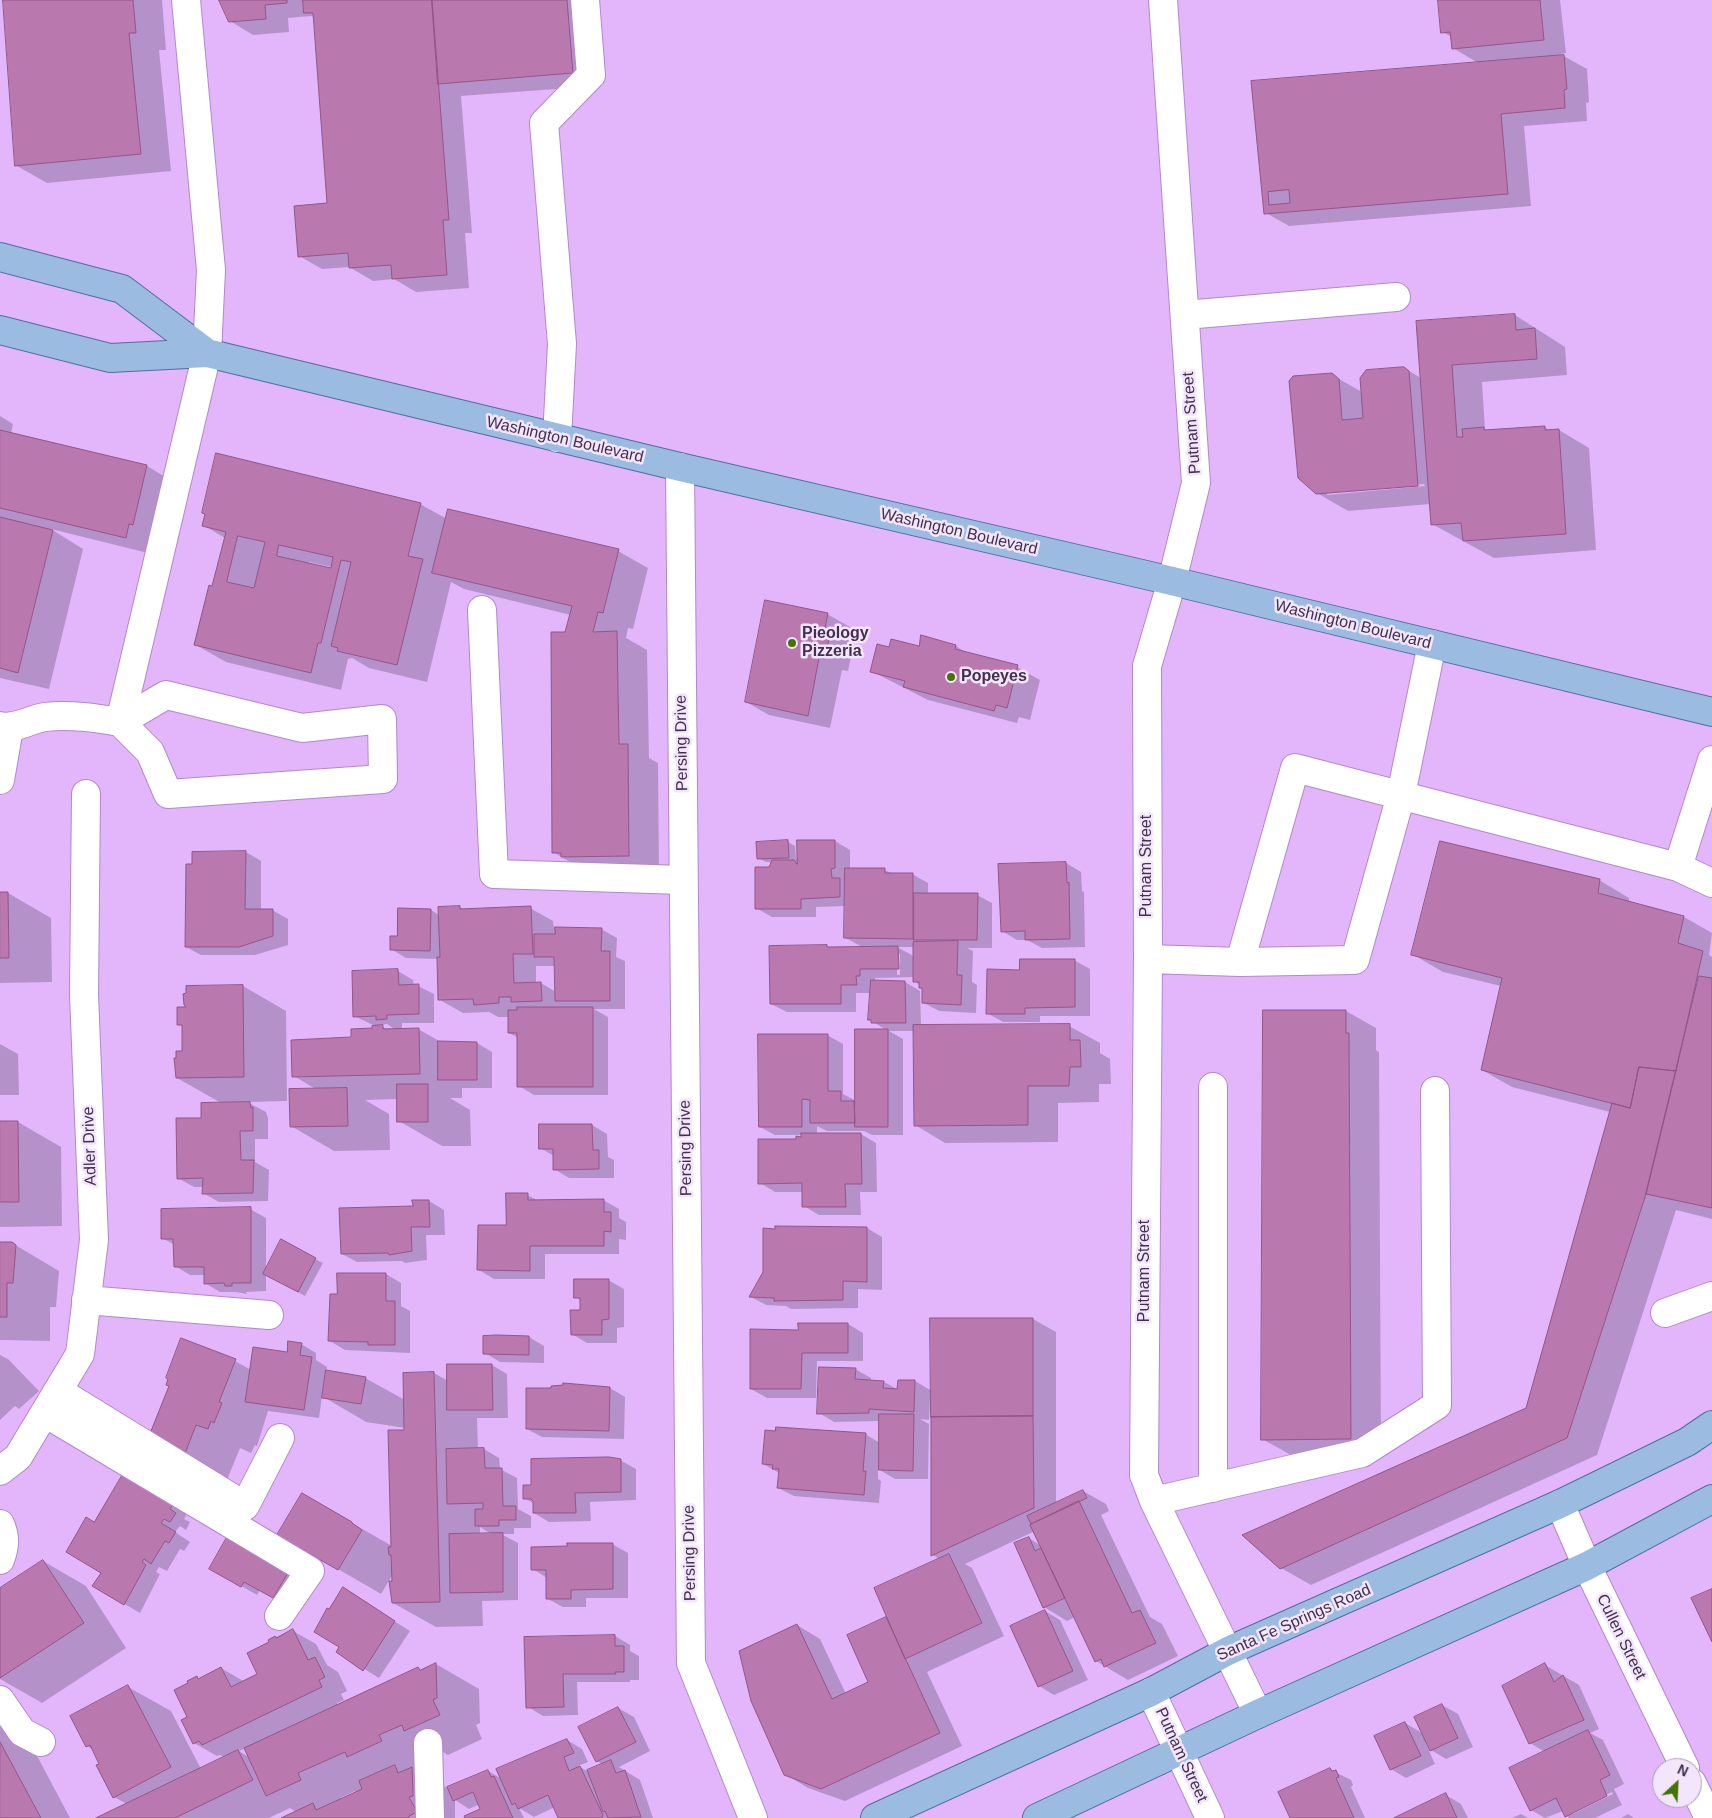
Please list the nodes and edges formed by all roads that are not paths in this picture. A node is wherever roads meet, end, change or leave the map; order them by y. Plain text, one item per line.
1 (186, 0) edge
2 (585, 0) edge
3 (1163, 0) edge
4 (0, 257) edge
5 (1396, 296) dead end
6 (1185, 315) junction
7 (0, 330) edge
8 (207, 353) junction
9 (557, 438) junction
10 (680, 467) junction
11 (1172, 581) junction
12 (482, 610) dead end
13 (1432, 644) junction
14 (1712, 712) edge
15 (120, 722) junction
16 (4, 727) edge
17 (1712, 760) edge
18 (0, 780) edge
19 (86, 794) dead end
20 (1401, 795) junction
21 (1678, 867) junction
22 (683, 880) junction
23 (1712, 883) edge
24 (1148, 959) junction
25 (1240, 962) junction
26 (1213, 1087) dead end
27 (1435, 1091) dead end
28 (1712, 1296) edge
29 (86, 1300) junction
30 (1665, 1313) dead end
31 (269, 1315) dead end
32 (51, 1402) junction
33 (1712, 1425) edge
34 (280, 1438) dead end
35 (0, 1470) edge
36 (1213, 1488) junction
37 (1712, 1499) edge
38 (1154, 1501) junction
39 (1560, 1504) junction
40 (0, 1524) edge
41 (0, 1560) edge
42 (1587, 1566) junction
43 (279, 1616) dead end
44 (1228, 1651) junction
45 (1151, 1692) junction
46 (0, 1700) edge
47 (1258, 1714) junction
48 (41, 1742) dead end
49 (428, 1743) dead end
50 (1180, 1753) junction
51 (1679, 1758) edge
52 (1702, 1804) edge
53 (430, 1818) edge
54 (753, 1818) edge
55 (875, 1818) edge
56 (1037, 1818) edge
57 (1210, 1818) edge
58 (1709, 1818) edge

1 - 8 street
2 - 9 street
3 - 6 street, Putnam Street
4 - 8 main road, Washington Boulevard
5 - 6 street
6 - 11 street, Putnam Street
7 - 8 main road, Washington Boulevard
8 - 9 main road, Washington Boulevard
8 - 15 street
9 - 10 main road, Washington Boulevard
10 - 11 main road, Washington Boulevard
10 - 22 street, Persing Drive
11 - 13 main road, Washington Boulevard
11 - 24 street, Putnam Street
12 - 22 street
13 - 14 main road, Washington Boulevard
13 - 20 street
15 - 15 street
15 - 16 street
16 - 18 street
17 - 21 street
19 - 29 street, Adler Drive
20 - 21 street
20 - 25 street
20 - 25 street
21 - 23 street
22 - 54 street, Persing Drive
24 - 25 street
24 - 38 street, Putnam Street
26 - 36 street
27 - 36 street
28 - 30 street
29 - 31 street
29 - 32 street, Adler Drive
32 - 34 street
32 - 35 street, Adler Drive
32 - 43 street
33 - 39 main road, Santa Fe Springs Road
36 - 38 street
37 - 42 main road
38 - 44 street, Putnam Street
39 - 42 street, Cullen Street
39 - 44 main road, Santa Fe Springs Road
40 - 41 street
42 - 47 main road
42 - 51 street, Cullen Street
44 - 45 main road, Santa Fe Springs Road
44 - 47 street, Putnam Street
45 - 50 street, Putnam Street
45 - 55 main road, Santa Fe Springs Road
46 - 48 street
47 - 50 main road
49 - 53 street
50 - 56 main road
50 - 57 street, Putnam Street
52 - 58 street

